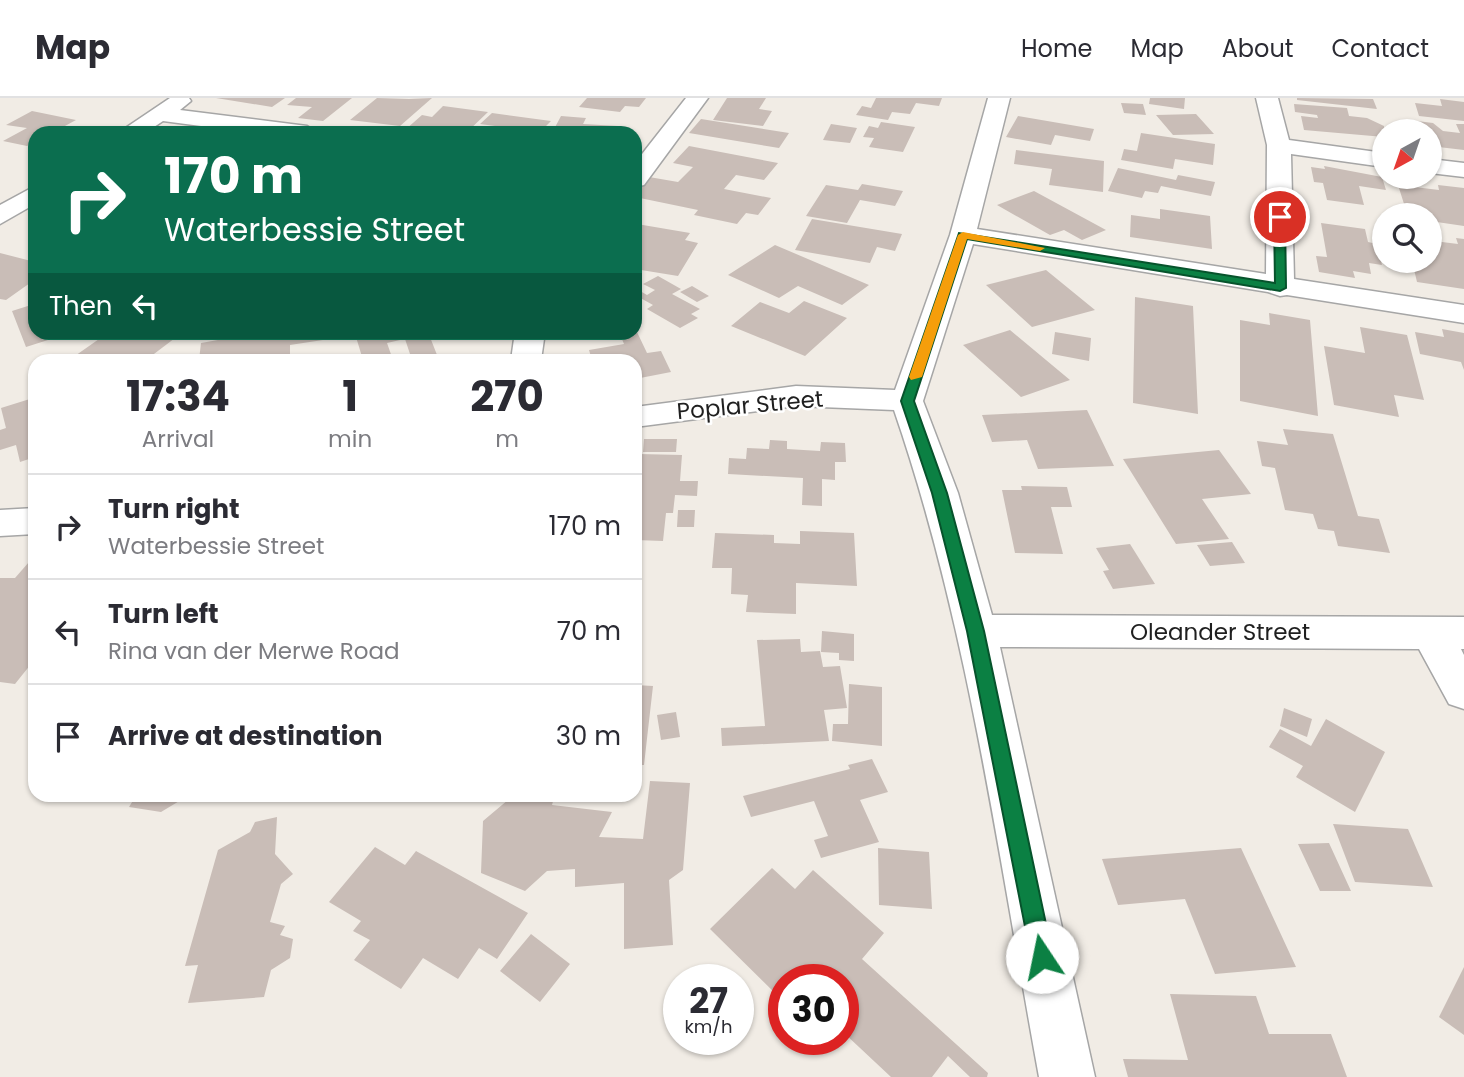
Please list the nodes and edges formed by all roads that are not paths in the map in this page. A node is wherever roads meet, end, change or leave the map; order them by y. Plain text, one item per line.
1 (184, 98) edge
2 (697, 98) edge
3 (999, 98) edge
4 (1267, 98) edge
5 (158, 114) junction
6 (140, 126) edge
7 (252, 126) edge
8 (1279, 145) junction
9 (1372, 158) edge
10 (1442, 167) edge
11 (1464, 170) edge
12 (642, 171) edge
13 (28, 198) edge
14 (0, 216) edge
15 (963, 235) junction
16 (1280, 288) junction
17 (1464, 314) edge
18 (907, 401) junction
19 (642, 416) edge
20 (28, 521) edge
21 (0, 523) edge
22 (976, 631) junction
23 (1448, 633) edge
24 (1464, 692) edge
25 (1068, 1077) edge

1 - 5 street
2 - 12 street
3 - 15 street
4 - 8 street
5 - 6 street
5 - 7 street
8 - 9 street
8 - 16 street
10 - 11 street
13 - 14 street
15 - 16 street
15 - 18 street
16 - 17 street
18 - 19 street, Poplar Street
18 - 22 street
20 - 21 street
22 - 23 street, Oleander Street
22 - 25 street
23 - 24 street

